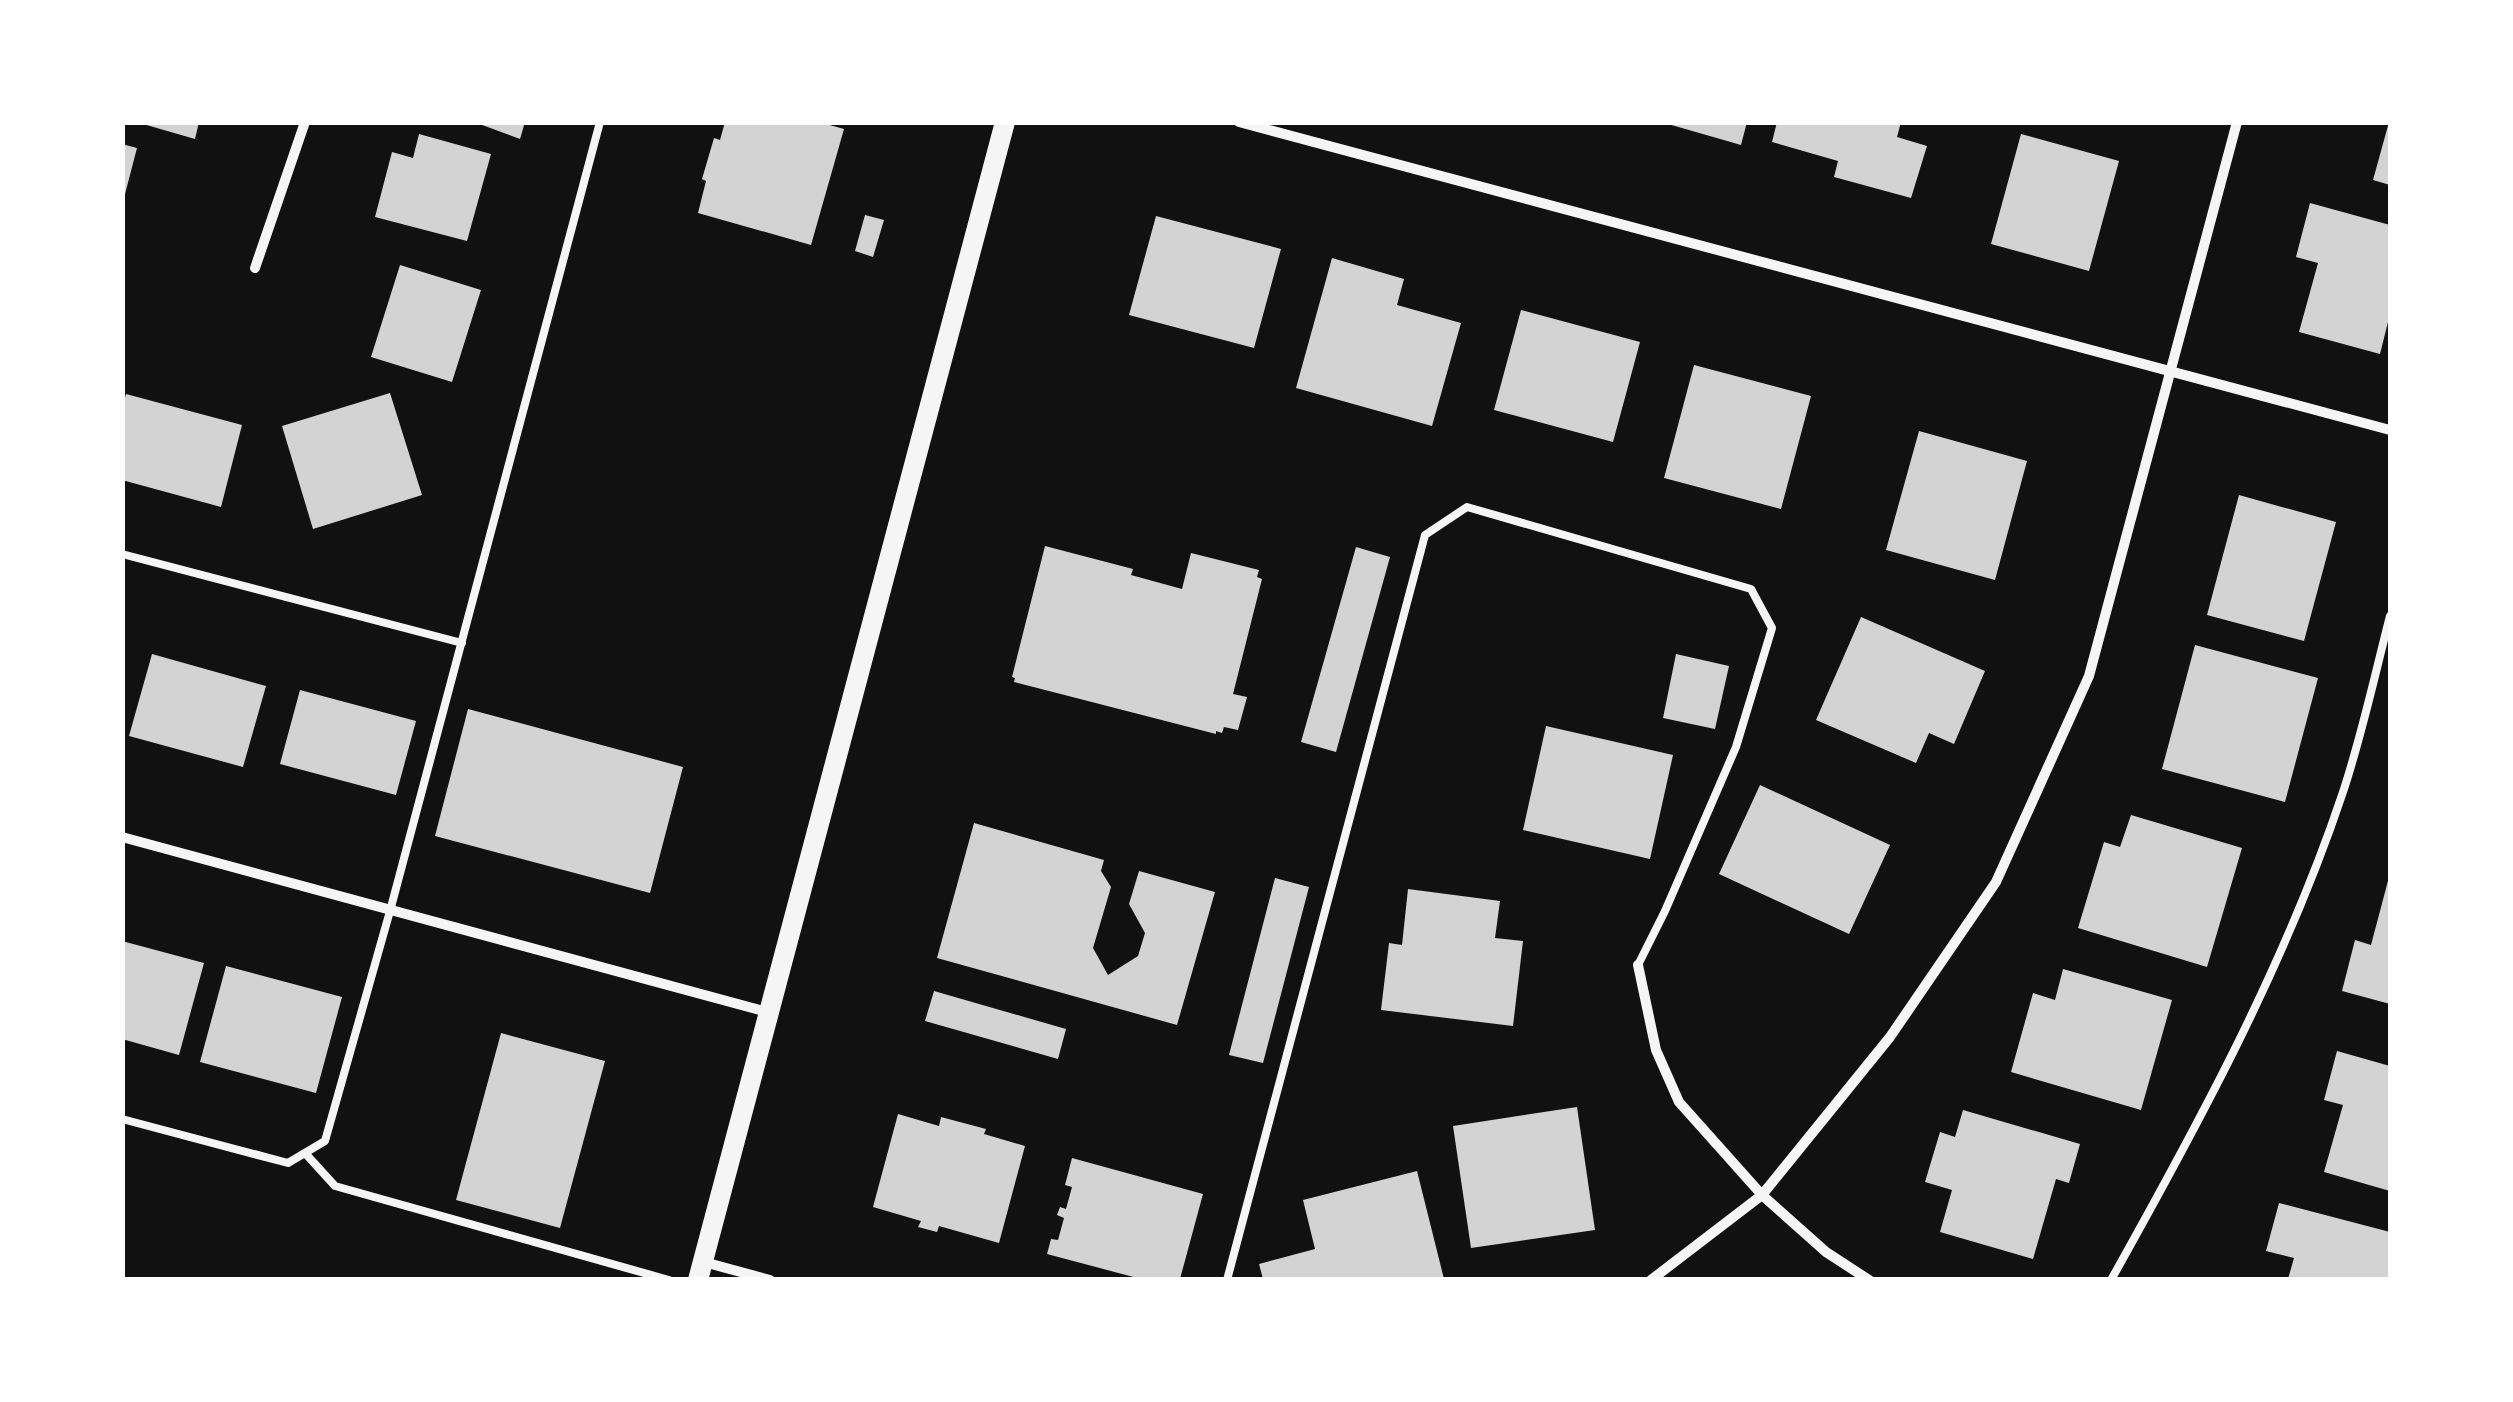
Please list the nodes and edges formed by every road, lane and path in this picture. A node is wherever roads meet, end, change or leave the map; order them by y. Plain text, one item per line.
1 (305, 122) edge
2 (600, 122) edge
3 (1005, 122) edge
4 (1239, 122) edge
5 (2237, 122) edge
6 (254, 268) dead end
7 (2171, 369) junction
8 (2390, 430) edge
9 (122, 554) edge
10 (2390, 616) edge
11 (462, 644) junction
12 (122, 836) edge
13 (390, 911) junction
14 (1638, 965) joint
15 (767, 1012) junction
16 (122, 1119) edge
17 (304, 1154) junction
18 (1762, 1195) junction
19 (701, 1271) edge
20 (669, 1280) edge
21 (770, 1280) edge
22 (1227, 1280) edge
23 (1651, 1280) edge
24 (1869, 1280) edge
25 (2111, 1280) edge

1 - 6 street
2 - 11 lane
3 - 15 main road
4 - 7 street
5 - 7 street
7 - 8 street
7 - 18 street
9 - 11 lane
10 - 25 lane
11 - 13 lane
12 - 13 street
13 - 15 street
13 - 17 lane
14 - 18 street
14 - 22 lane
15 - 19 main road
16 - 17 lane
17 - 20 lane
18 - 23 street
18 - 24 street
19 - 21 street

